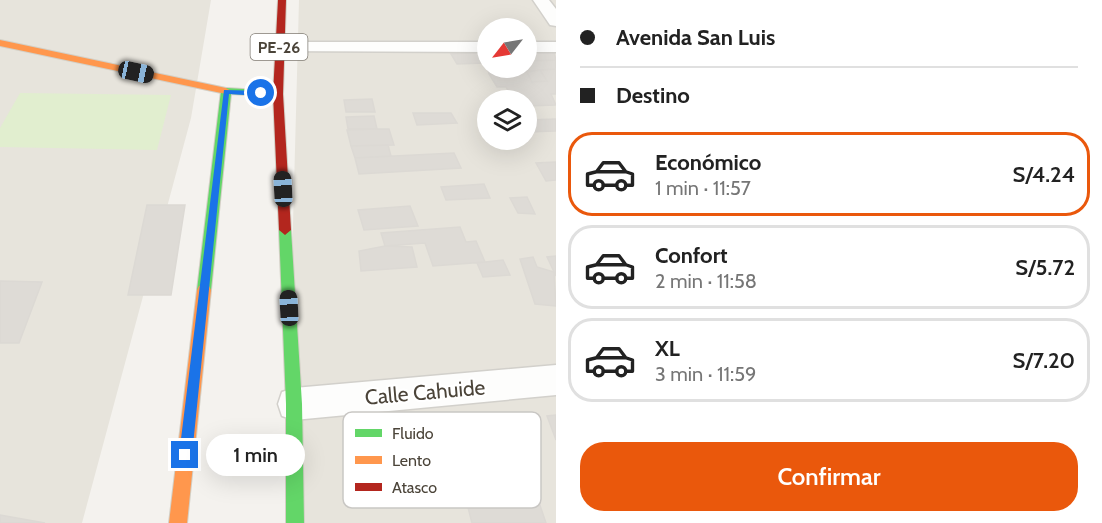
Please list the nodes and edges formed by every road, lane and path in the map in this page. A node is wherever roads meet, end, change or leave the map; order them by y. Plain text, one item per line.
1 (282, 0) edge
2 (541, 0) edge
3 (556, 21) edge
4 (0, 43) edge
5 (279, 47) junction
6 (477, 47) edge
7 (537, 47) edge
8 (556, 47) edge
9 (226, 92) junction
10 (278, 94) junction
11 (556, 380) edge
12 (294, 404) junction
13 (178, 523) edge
14 (295, 523) edge

1 - 5 main road, PE-26
2 - 3 street
4 - 9 main road
5 - 6 street
5 - 10 main road, PE-26
7 - 8 street
9 - 10 main road
9 - 13 main road
10 - 12 main road, PE-26
11 - 12 street, Calle Cahuide
12 - 14 main road, PE-26

